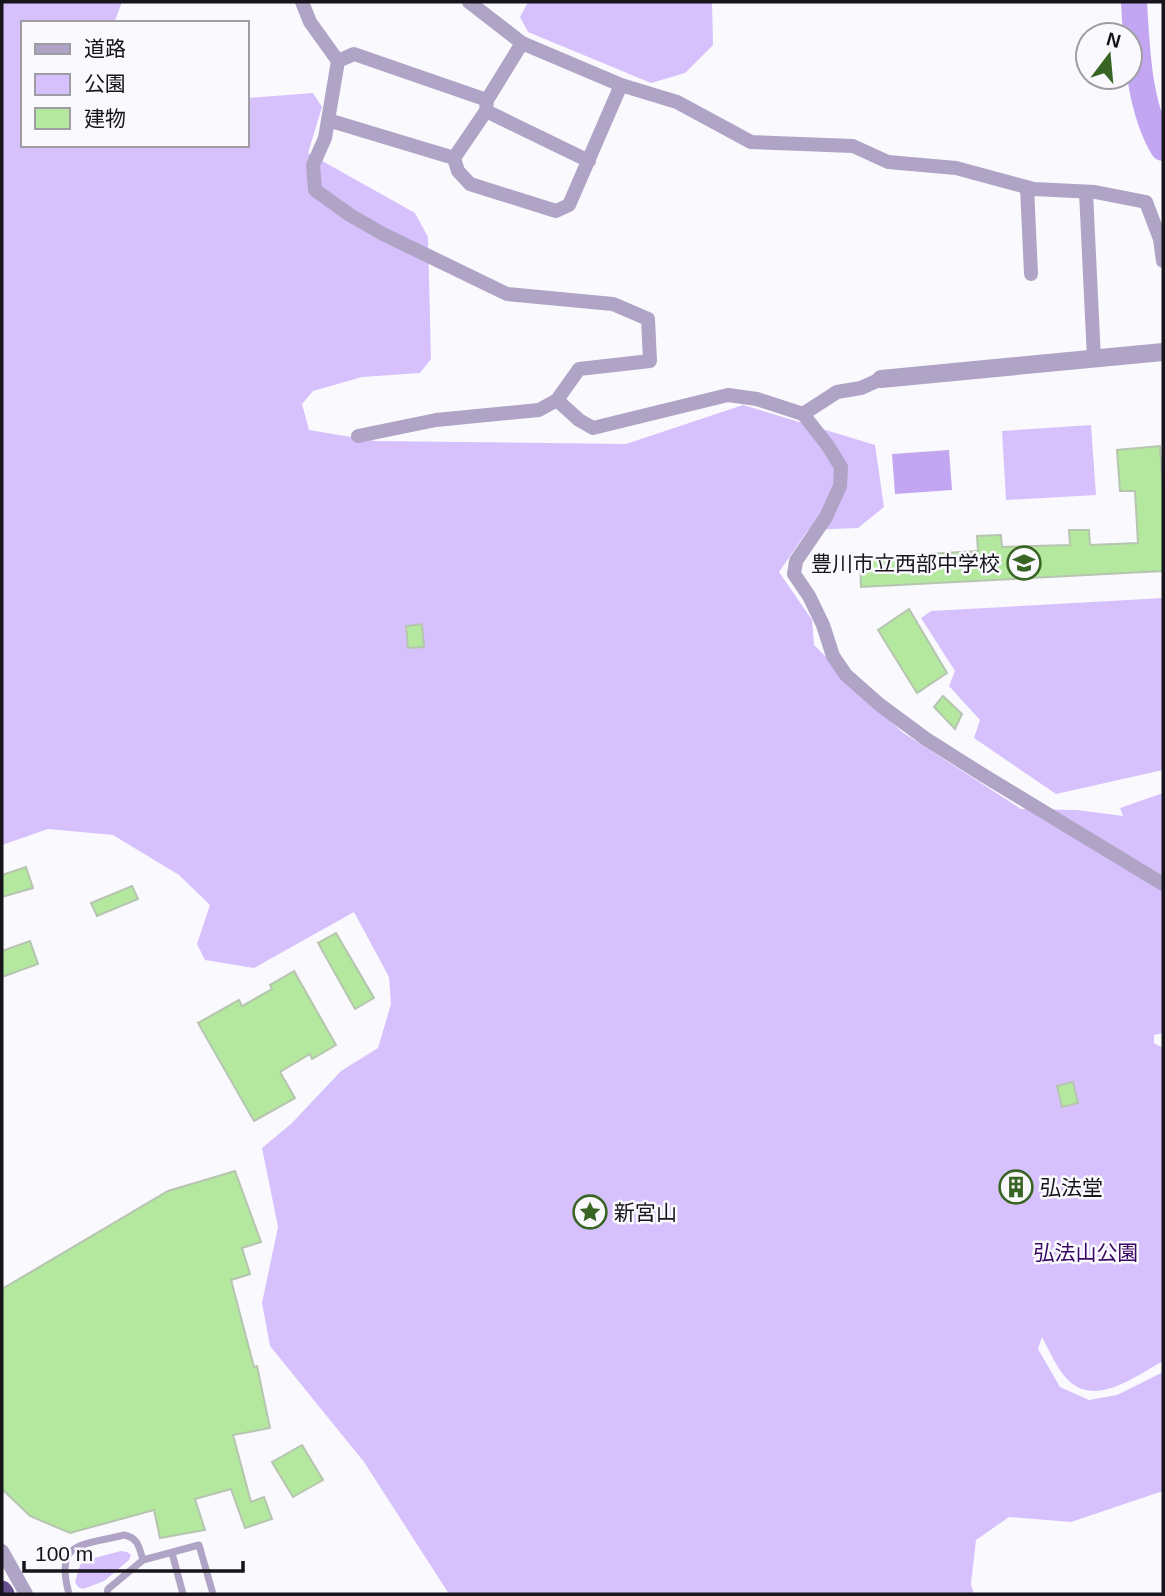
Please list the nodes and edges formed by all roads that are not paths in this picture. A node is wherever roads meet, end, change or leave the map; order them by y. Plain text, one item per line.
1 (302, 2) edge
2 (470, 2) edge
3 (522, 43) junction
4 (338, 61) junction
5 (621, 85) junction
6 (486, 105) junction
7 (328, 120) junction
8 (454, 158) junction
9 (589, 161) junction
10 (1027, 187) junction
11 (1086, 192) junction
12 (1163, 261) edge
13 (1031, 274) dead end
14 (1163, 351) edge
15 (1094, 359) junction
16 (881, 379) joint
17 (557, 400) junction
18 (803, 414) junction
19 (358, 436) dead end
20 (1163, 884) edge
21 (2, 1551) edge
22 (172, 1553) junction
23 (143, 1560) junction
24 (26, 1594) edge
25 (69, 1594) edge
26 (107, 1594) edge
27 (183, 1594) edge
28 (213, 1594) edge

1 - 4 street
2 - 3 street
3 - 5 street
3 - 6 street
4 - 6 street
4 - 7 street
5 - 9 street
5 - 10 street
6 - 8 street
6 - 9 street
7 - 8 street
7 - 17 street
8 - 9 street
10 - 11 street
10 - 13 street
11 - 12 street
11 - 15 street
14 - 15 street
15 - 16 street
16 - 18 street
17 - 18 street
17 - 19 street
18 - 20 street
21 - 24 street
22 - 23 lane
22 - 27 lane
22 - 28 lane
23 - 25 lane
23 - 26 lane

